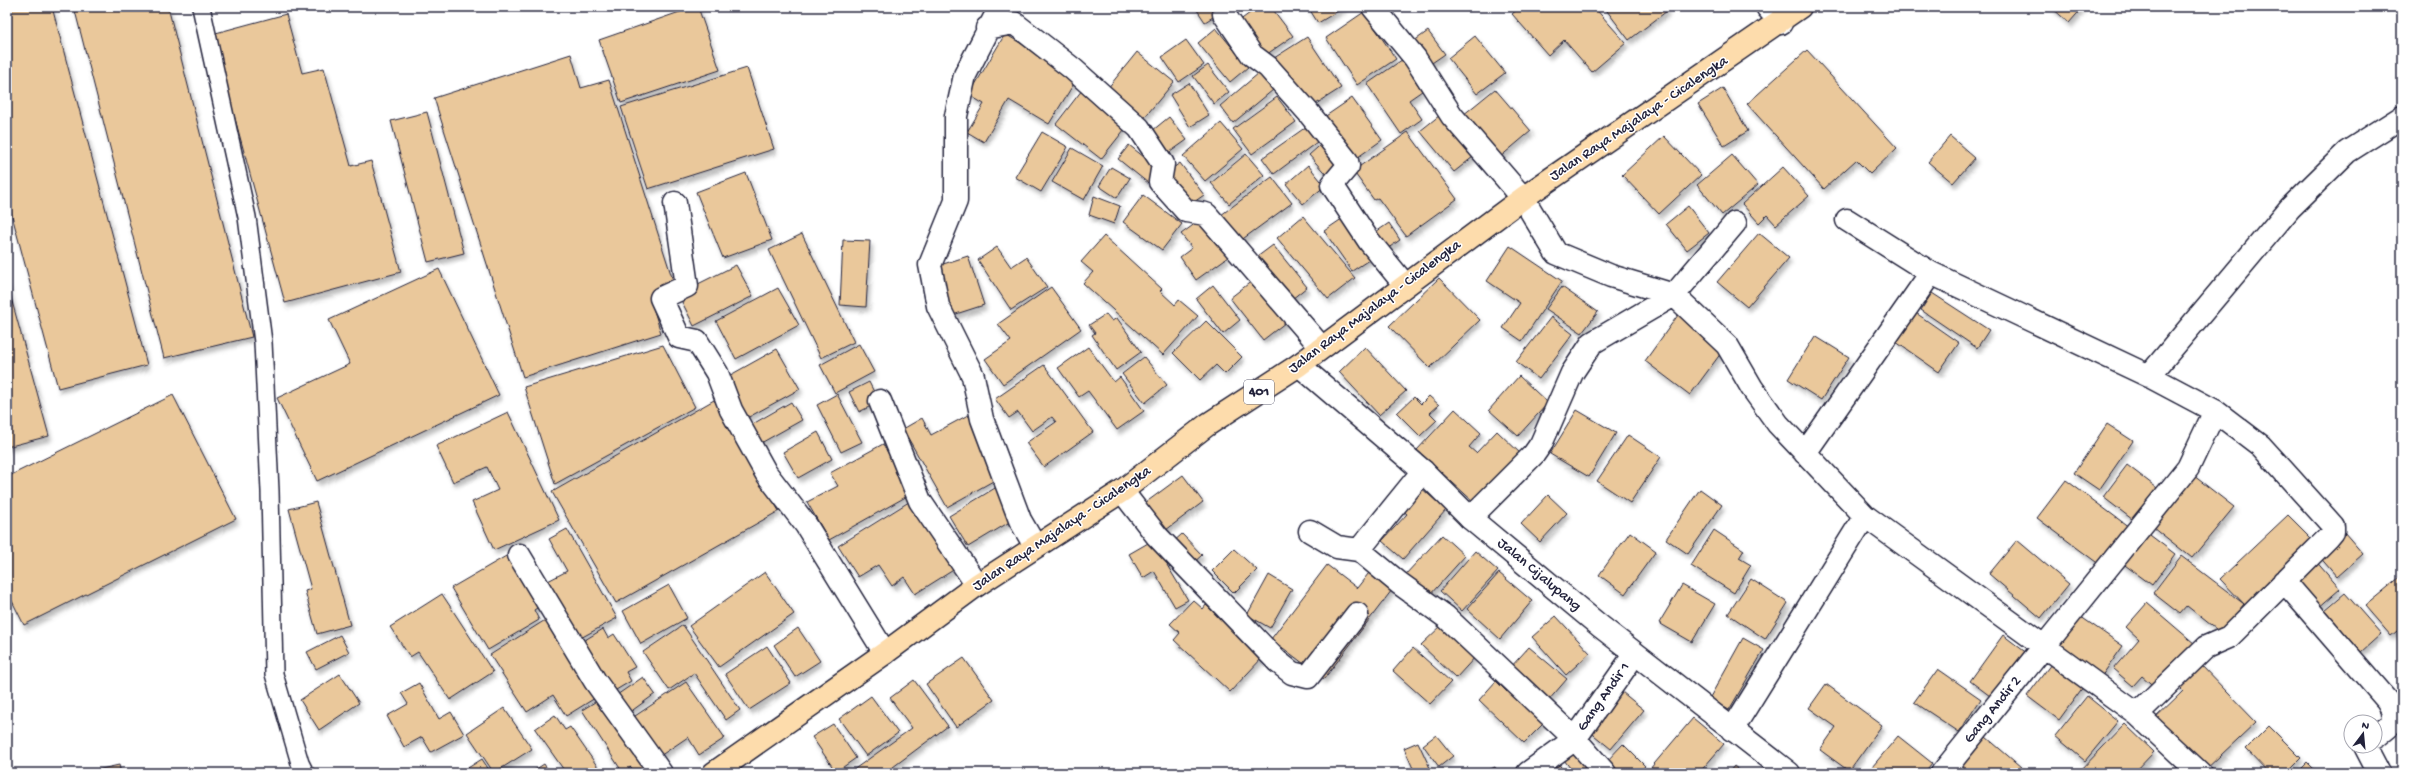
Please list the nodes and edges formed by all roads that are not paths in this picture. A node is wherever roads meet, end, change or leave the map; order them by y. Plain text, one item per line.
1 (202, 7) edge
2 (1000, 7) edge
3 (1373, 7) edge
4 (1800, 7) edge
5 (1224, 14) dead end
6 (1774, 15) edge
7 (987, 28) junction
8 (2402, 117) edge
9 (1523, 198) junction
10 (675, 204) dead end
11 (1846, 220) dead end
12 (1735, 223) dead end
13 (1931, 272) junction
14 (1405, 285) junction
15 (1674, 295) junction
16 (1321, 347) junction
17 (1299, 365) junction
18 (2149, 376) junction
19 (880, 401) dead end
20 (2215, 411) junction
21 (1805, 453) junction
22 (1423, 471) junction
23 (1122, 491) junction
24 (1865, 516) junction
25 (1470, 518) junction
26 (1310, 531) dead end
27 (1034, 546) junction
28 (1359, 550) junction
29 (519, 555) dead end
30 (2284, 581) junction
31 (977, 585) junction
32 (1357, 614) dead end
33 (2044, 646) junction
34 (885, 653) junction
35 (1634, 655) junction
36 (2136, 714) junction
37 (1732, 730) junction
38 (2383, 730) edge
39 (1574, 739) junction
40 (2369, 754) edge
41 (305, 773) edge
42 (661, 773) edge
43 (714, 773) edge
44 (1528, 773) edge
45 (1605, 773) edge
46 (1789, 773) edge
47 (1942, 773) edge
48 (2200, 773) edge
49 (2379, 773) edge

1 - 41 lane
2 - 7 street
3 - 9 street
4 - 6 main road, Jalan Raya Majalaya - Cicalengka / 401
5 - 14 street
6 - 9 main road, Jalan Raya Majalaya - Cicalengka / 401
7 - 16 street
7 - 27 street
8 - 18 street
9 - 14 main road, Jalan Raya Majalaya - Cicalengka / 401
9 - 15 street
10 - 34 street
11 - 13 street
12 - 15 street
13 - 18 street
13 - 21 street
14 - 16 main road, Jalan Raya Majalaya - Cicalengka / 401
15 - 21 street
15 - 25 street
16 - 17 main road, Jalan Raya Majalaya - Cicalengka / 401
17 - 22 street, Jalan Cijalupang
17 - 23 main road, Jalan Raya Majalaya - Cicalengka / 401
18 - 20 street
19 - 31 street
20 - 30 street
20 - 33 street, Gang Andir 2
21 - 24 street
22 - 25 street, Jalan Cijalupang
22 - 28 street
23 - 27 main road, Jalan Raya Majalaya - Cicalengka / 401
23 - 32 street
24 - 33 street
24 - 37 street
25 - 35 street, Jalan Cijalupang
26 - 28 street
27 - 31 main road, Jalan Raya Majalaya - Cicalengka / 401
28 - 39 street
29 - 42 street
30 - 36 street
30 - 38 street
31 - 34 main road, Jalan Raya Majalaya - Cicalengka / 401
33 - 36 street
33 - 47 street, Gang Andir 2
34 - 43 main road, Jalan Raya Majalaya - Cicalengka / 401
35 - 37 street, Jalan Cijalupang
35 - 39 street, Gang Andir 1
36 - 48 street
37 - 46 street, Jalan Cijalupang
39 - 44 street, Gang Andir 1
39 - 45 street
40 - 49 street

